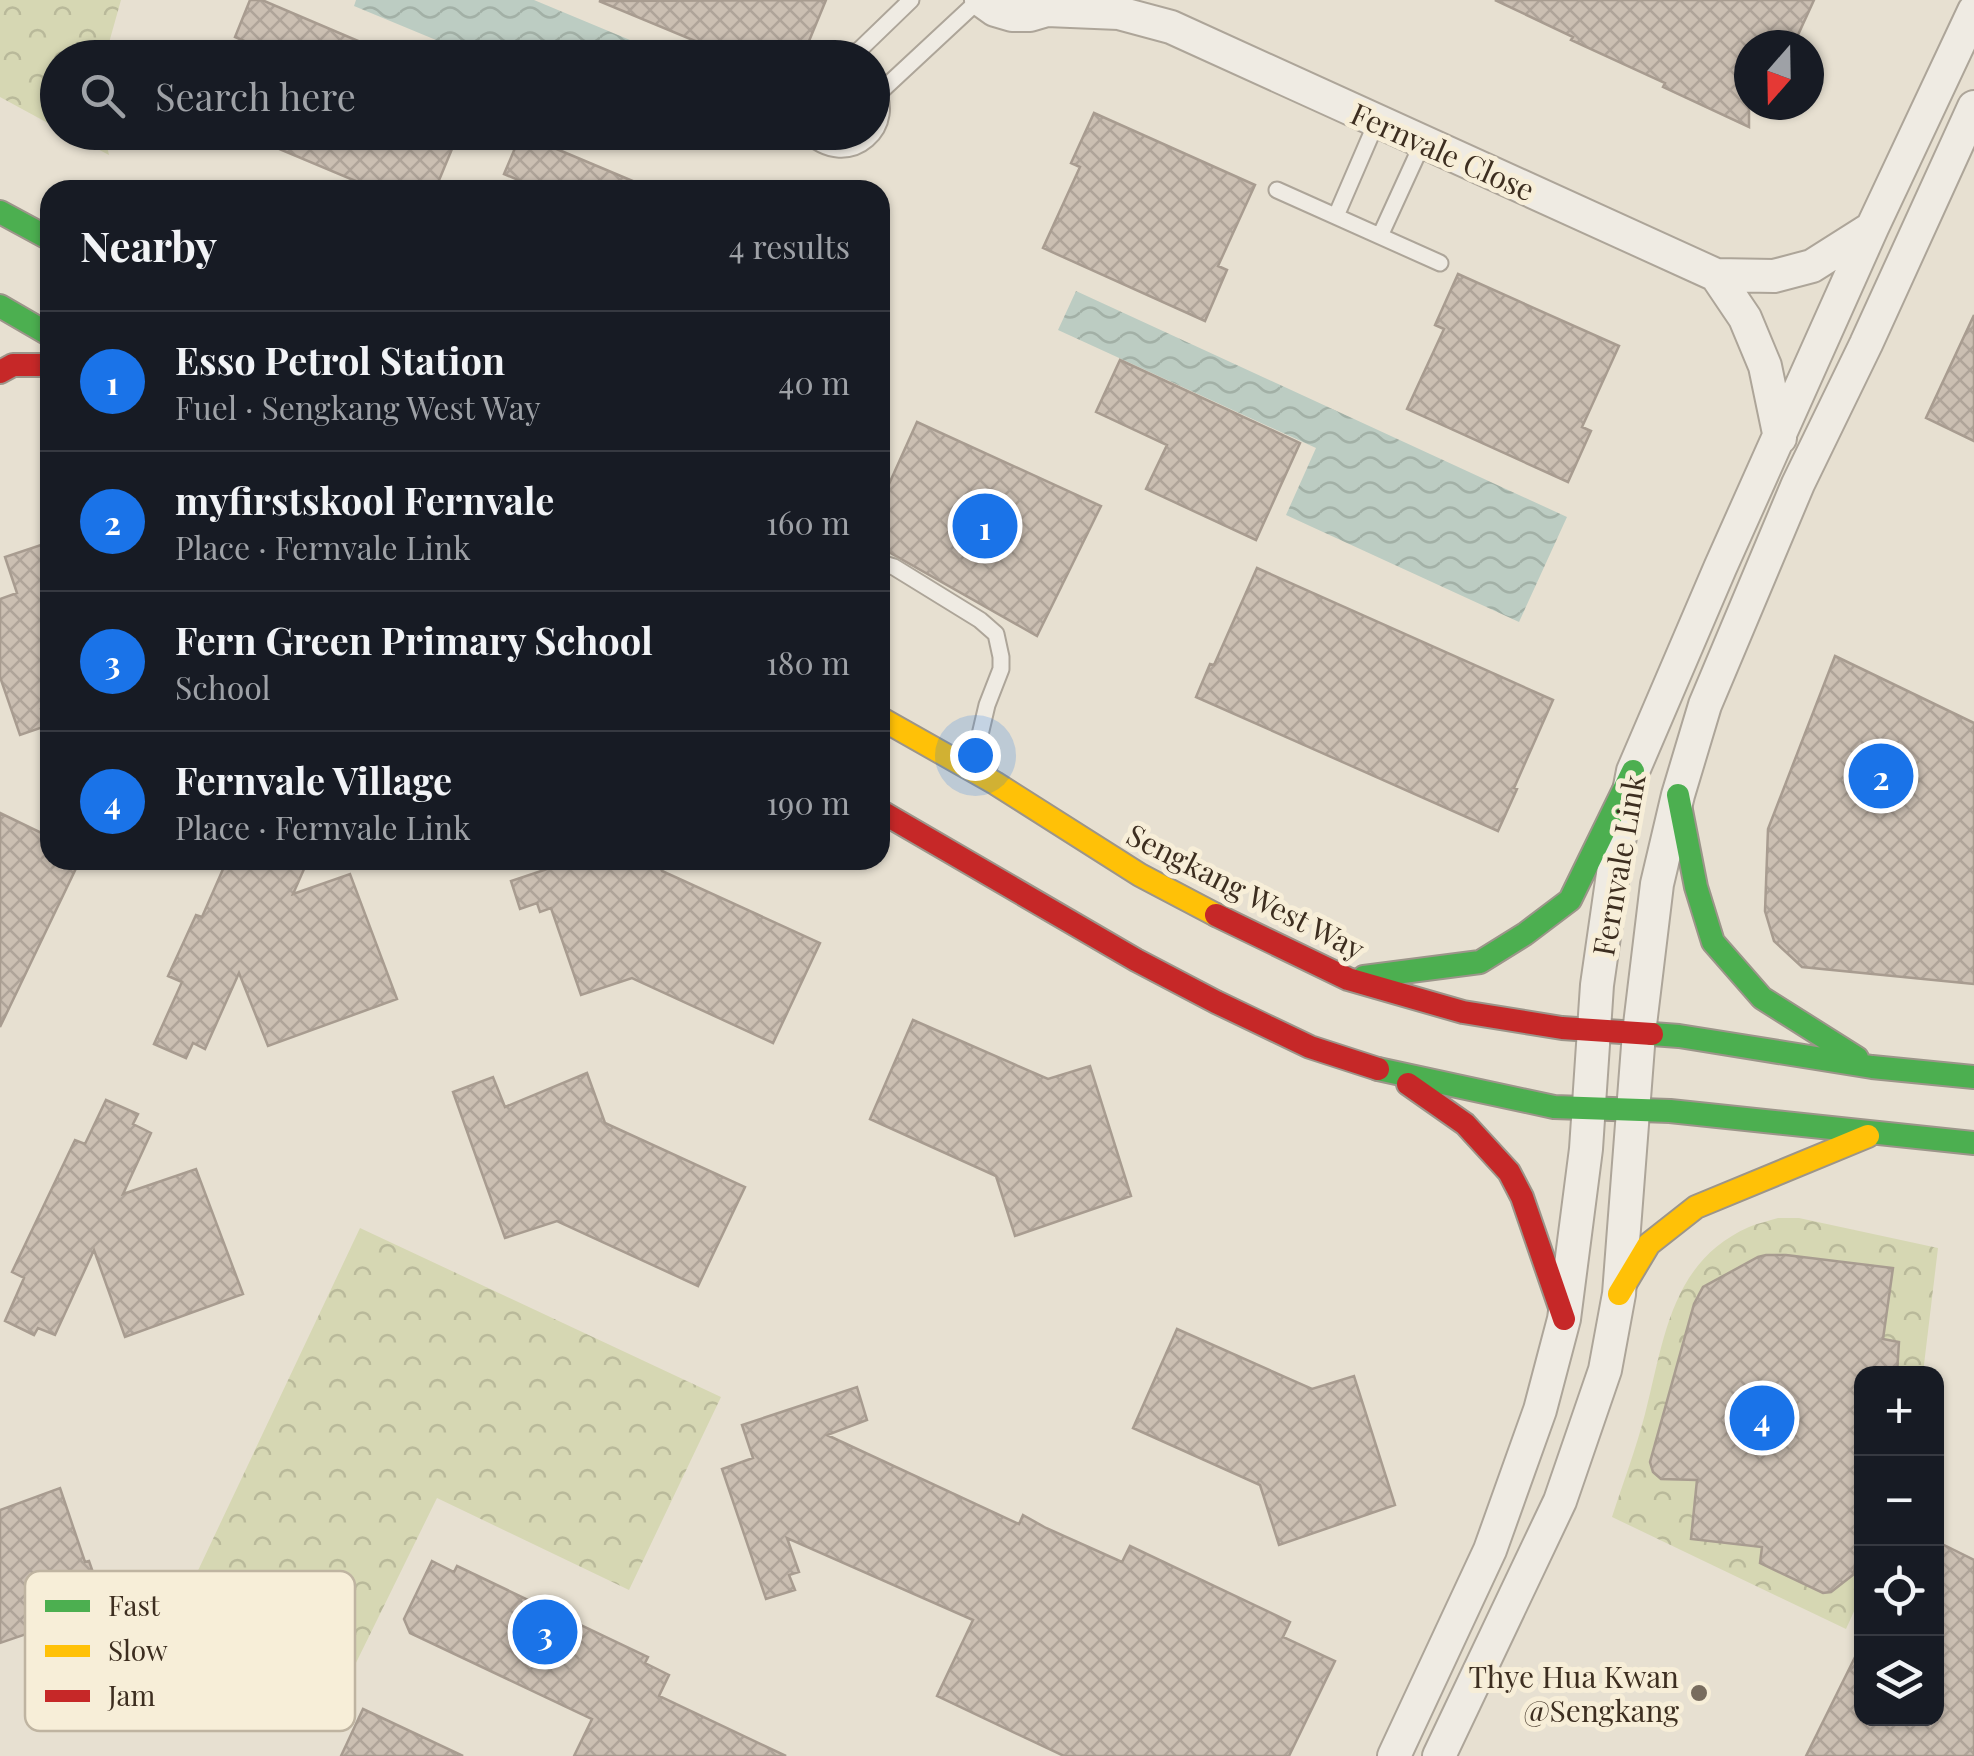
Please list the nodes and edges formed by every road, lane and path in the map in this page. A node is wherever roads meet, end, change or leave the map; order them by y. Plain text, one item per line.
1 (910, 0) edge
2 (980, 0) edge
3 (1137, 0) edge
4 (1974, 10) edge
5 (1171, 27) junction
6 (870, 40) edge
7 (890, 77) edge
8 (1974, 106) edge
9 (1377, 121) junction
10 (1422, 142) junction
11 (1277, 190) dead end
12 (0, 212) edge
13 (1336, 216) junction
14 (1872, 228) junction
15 (40, 234) edge
16 (1380, 236) junction
17 (1440, 263) dead end
18 (1716, 275) junction
19 (0, 306) edge
20 (40, 329) edge
21 (40, 365) edge
22 (0, 372) edge
23 (1780, 438) junction
24 (890, 565) edge
25 (890, 724) edge
26 (1632, 771) junction
27 (995, 783) junction
28 (1678, 796) junction
29 (890, 816) edge
30 (1348, 980) junction
31 (1594, 1030) junction
32 (1639, 1033) junction
33 (1872, 1067) junction
34 (1394, 1074) junction
35 (1974, 1077) edge
36 (1588, 1108) junction
37 (1632, 1109) junction
38 (1874, 1133) junction
39 (1974, 1142) edge
40 (1619, 1294) junction
41 (1564, 1319) junction
42 (1394, 1756) edge
43 (1439, 1756) edge

1 - 6 lane
2 - 5 street, Fernvale Close
2 - 7 lane
3 - 5 street, Fernvale Close
4 - 14 street, Fernvale Link
5 - 9 street, Fernvale Close
8 - 28 street, Fernvale Link
9 - 10 street, Fernvale Close
9 - 13 lane
10 - 16 lane
10 - 18 street, Fernvale Close
11 - 13 lane
12 - 15 main road
13 - 16 lane
14 - 18 street, Fernvale Close
14 - 23 street, Fernvale Link
16 - 17 lane
18 - 23 street
19 - 20 main road
21 - 22 main road
23 - 26 street, Fernvale Link
24 - 27 lane
25 - 27 main road, Sengkang West Way
26 - 30 main road
26 - 31 street, Fernvale Link
27 - 30 main road, Sengkang West Way
28 - 32 street, Fernvale Link
28 - 33 main road
29 - 34 main road
30 - 31 main road, Sengkang West Way
31 - 32 main road, Sengkang West Way
31 - 36 street, Fernvale Link
32 - 33 main road, Sengkang West Way
32 - 37 street, Fernvale Link
33 - 35 main road, Sengkang West Way
34 - 36 main road
34 - 41 main road
36 - 37 main road
36 - 41 street, Fernvale Link
37 - 38 main road
37 - 40 street, Fernvale Link
38 - 39 main road
38 - 40 main road
40 - 43 street, Fernvale Link
41 - 42 street, Fernvale Link

